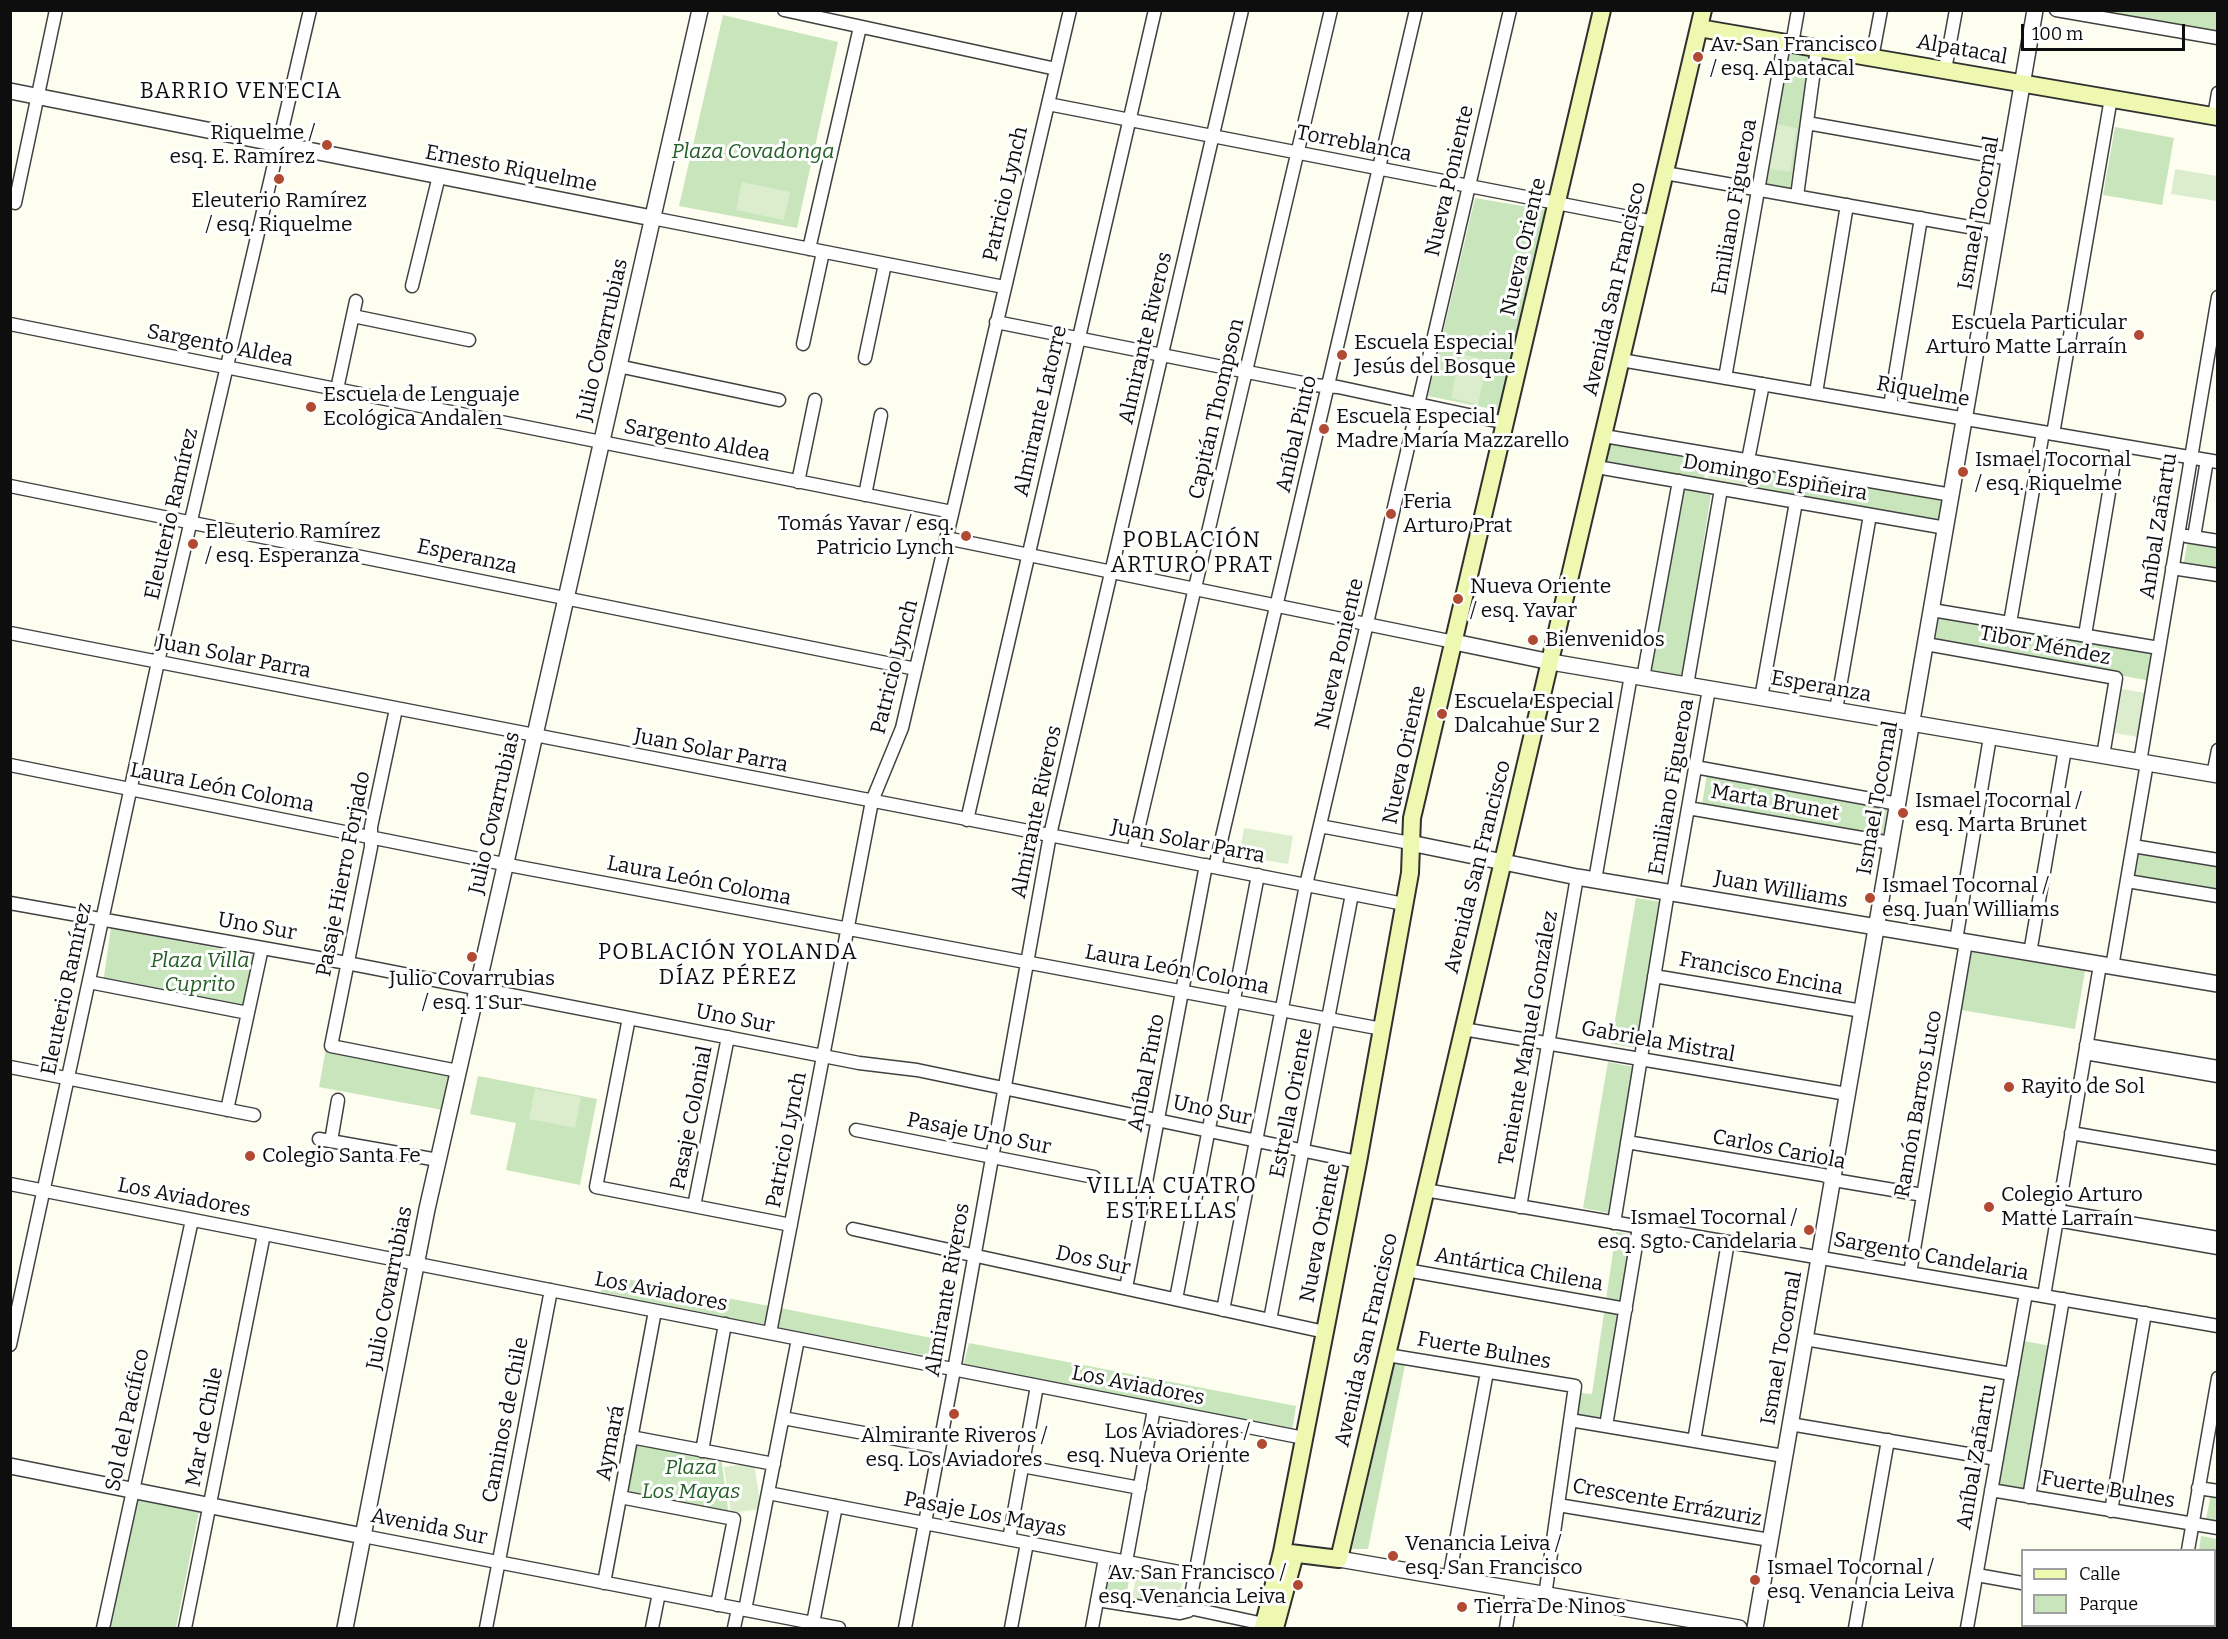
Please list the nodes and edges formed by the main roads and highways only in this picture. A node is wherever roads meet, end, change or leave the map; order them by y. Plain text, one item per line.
1 (1602, 10) edge
2 (1703, 10) edge
3 (1699, 28) junction
4 (2216, 116) edge
5 (1289, 1553) junction
6 (1271, 1627) edge

1 - 5 main road, Nueva Oriente
2 - 3 main road, Avenida San Francisco
3 - 4 main road, Alpatacal
3 - 5 main road, Avenida San Francisco
5 - 6 main road

